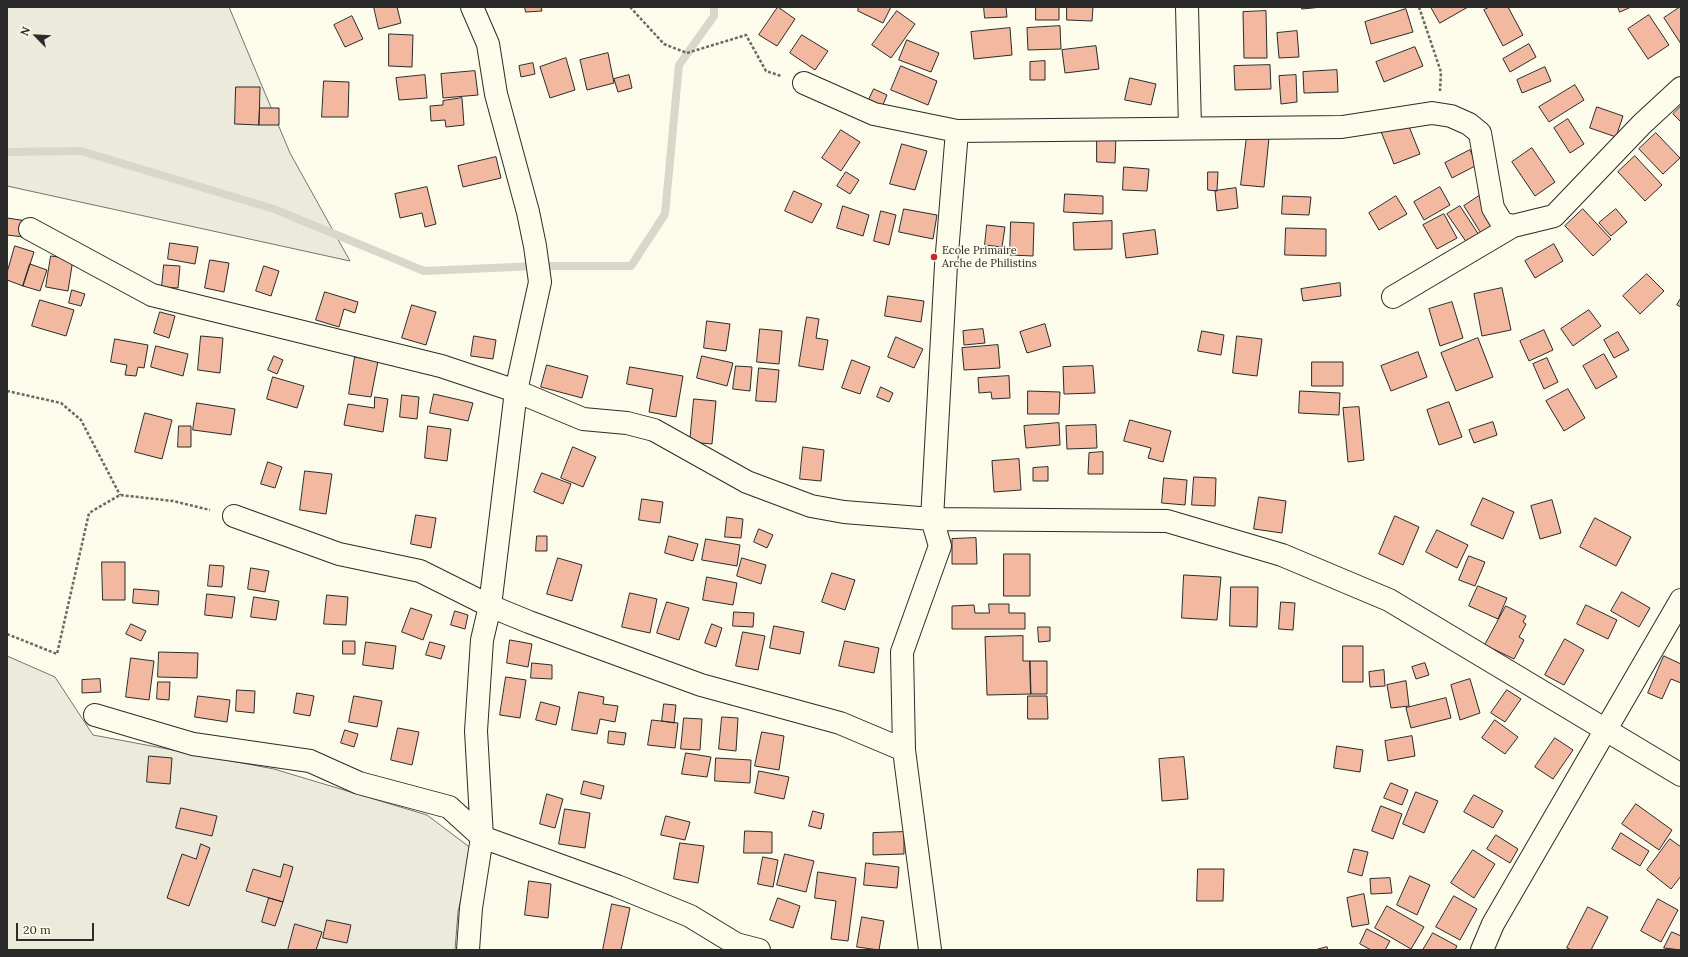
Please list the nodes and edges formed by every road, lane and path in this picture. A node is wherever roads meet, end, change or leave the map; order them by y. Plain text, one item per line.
1 (472, 7) edge
2 (630, 7) edge
3 (1187, 7) edge
4 (1419, 7) edge
5 (804, 83) joint
6 (1681, 88) edge
7 (1432, 113) junction
8 (1190, 128) junction
9 (957, 131) junction
10 (1513, 226) junction
11 (30, 229) dead end
12 (1392, 297) dead end
13 (516, 391) junction
14 (7, 392) edge
15 (120, 495) junction
16 (234, 516) joint
17 (932, 519) junction
18 (1681, 600) edge
19 (490, 606) junction
20 (7, 634) edge
21 (95, 715) dead end
22 (1606, 729) junction
23 (904, 750) junction
24 (1681, 775) edge
25 (482, 837) junction
26 (468, 950) edge
27 (759, 950) edge
28 (930, 950) edge
29 (1482, 950) edge

1 - 13 street
2 - 5 path
3 - 8 street
4 - 7 path
5 - 9 street
6 - 10 street
7 - 8 street
7 - 10 street
8 - 9 street
9 - 17 street
10 - 12 street
11 - 13 street
13 - 17 street
13 - 19 street
14 - 15 path
15 - 16 path
15 - 20 path
16 - 19 street
17 - 22 street
17 - 23 street
18 - 22 street
19 - 23 street
19 - 25 street
21 - 25 street
22 - 24 street
22 - 29 street
23 - 28 street
25 - 26 street
25 - 27 street

